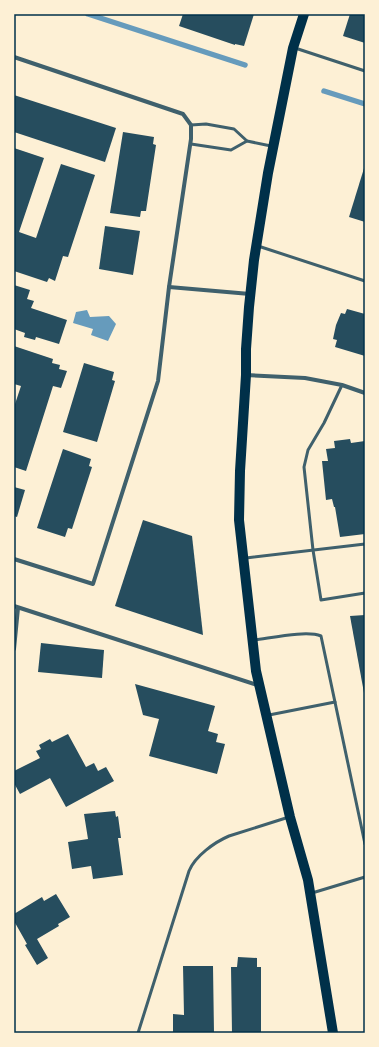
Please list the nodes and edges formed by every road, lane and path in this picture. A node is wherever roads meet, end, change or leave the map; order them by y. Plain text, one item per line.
1 (304, 14) edge
2 (293, 48) junction
3 (14, 57) edge
4 (365, 72) edge
5 (191, 125) junction
6 (247, 141) junction
7 (191, 144) junction
8 (273, 146) junction
9 (256, 246) junction
10 (365, 281) edge
11 (170, 287) junction
12 (250, 294) junction
13 (246, 375) junction
14 (342, 385) junction
15 (365, 393) edge
16 (365, 544) edge
17 (313, 550) junction
18 (243, 558) junction
19 (14, 559) edge
20 (365, 593) edge
21 (16, 607) edge
22 (253, 640) junction
23 (14, 649) edge
24 (260, 686) junction
25 (335, 702) junction
26 (267, 715) junction
27 (290, 817) junction
28 (365, 844) edge
29 (365, 877) edge
30 (310, 893) junction
31 (138, 1033) edge
32 (333, 1033) edge

1 - 2 main road
2 - 4 lane
2 - 8 main road
3 - 5 street
5 - 6 lane
5 - 7 street
6 - 7 lane
6 - 8 lane
7 - 11 street
8 - 9 main road
9 - 10 lane
9 - 12 main road
11 - 12 street
11 - 19 street
12 - 13 main road
13 - 14 street
13 - 18 main road
14 - 15 street
14 - 17 lane
16 - 17 lane
17 - 18 lane
17 - 20 lane
18 - 22 main road
21 - 23 street
21 - 24 street
22 - 24 main road
22 - 25 lane
24 - 26 main road
25 - 26 lane
25 - 28 lane
26 - 27 main road
27 - 30 main road
27 - 31 lane
29 - 30 lane
30 - 32 main road

